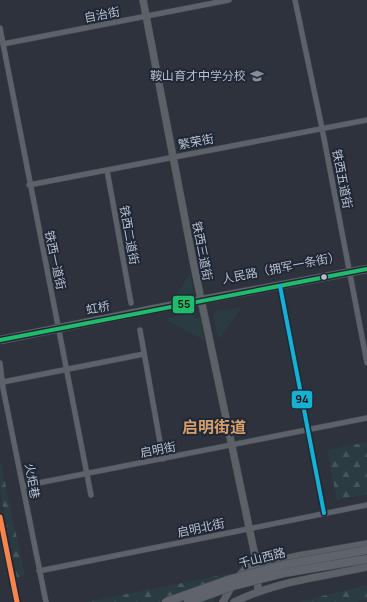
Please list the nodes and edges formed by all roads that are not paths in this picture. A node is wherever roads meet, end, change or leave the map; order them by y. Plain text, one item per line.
1 (143, 0) edge
2 (229, 0) edge
3 (295, 0) edge
4 (146, 17) junction
5 (0, 28) edge
6 (3, 44) junction
7 (367, 120) edge
8 (322, 128) junction
9 (173, 157) junction
10 (107, 170) junction
11 (29, 184) junction
12 (367, 264) edge
13 (367, 269) edge
14 (349, 270) junction
15 (280, 286) junction
16 (201, 298) junction
17 (132, 303) dead end
18 (140, 330) dead end
19 (0, 340) edge
20 (144, 354) junction
21 (0, 363) edge
22 (367, 363) edge
23 (67, 369) junction
24 (3, 382) junction
25 (367, 418) edge
26 (308, 430) junction
27 (232, 445) junction
28 (163, 459) junction
29 (87, 474) junction
30 (23, 486) junction
31 (91, 495) dead end
32 (367, 504) edge
33 (324, 512) junction
34 (248, 528) junction
35 (367, 544) edge
36 (367, 550) edge
37 (254, 552) junction
38 (367, 559) edge
39 (279, 560) junction
40 (257, 565) junction
41 (367, 567) edge
42 (246, 568) junction
43 (39, 571) junction
44 (258, 590) junction
45 (46, 602) edge
46 (166, 602) edge
47 (188, 602) edge
48 (223, 602) edge
49 (234, 602) edge

1 - 4 main road, 铁西三道街
2 - 4 street, 自治街
3 - 8 street, 铁西五道街
4 - 6 street, 自治街
4 - 9 main road, 铁西三道街
5 - 6 street, 铁西一道街
6 - 11 street, 铁西一道街
7 - 8 street, 繁荣街
8 - 9 street, 繁荣街
8 - 14 street, 铁西五道街
9 - 10 street, 繁荣街
9 - 16 main road, 铁西三道街
10 - 11 street, 繁荣街
10 - 17 street, 铁西二道街
11 - 23 street, 铁西一道街
12 - 14 main road, 人民路（拥军一条街）
13 - 14 main road
14 - 15 main road
14 - 16 main road, 人民路（拥军一条街）
14 - 22 street, 铁西五道街
15 - 16 main road
15 - 26 street
16 - 19 main road, 虹桥, bridge
16 - 27 main road, 铁西三道街
18 - 20 street
20 - 23 street
20 - 28 street
21 - 24 street, 火炬巷
23 - 24 street
23 - 29 street, 铁西一道街
24 - 30 street, 火炬巷
25 - 26 street, 启明街
26 - 27 street, 启明街
26 - 33 street
27 - 28 street, 启明街
27 - 34 main road, 铁西三道街
28 - 29 street, 启明街
29 - 30 street, 启明街
29 - 31 street, 铁西一道街
30 - 43 street, 火炬巷
32 - 33 street, 启明北街
33 - 34 street, 启明北街
34 - 37 main road, 铁西三道街
34 - 43 street, 启明北街
35 - 39 main road
36 - 46 main road, 千山西路, bridge
37 - 39 main road
37 - 40 main road, 铁西三道街
37 - 42 main road
38 - 47 main road, 千山西路, bridge
39 - 40 main road
40 - 42 main road
40 - 44 main road, 铁西三道街
41 - 44 main road
42 - 48 main road
43 - 45 street, 火炬巷
44 - 49 main road

